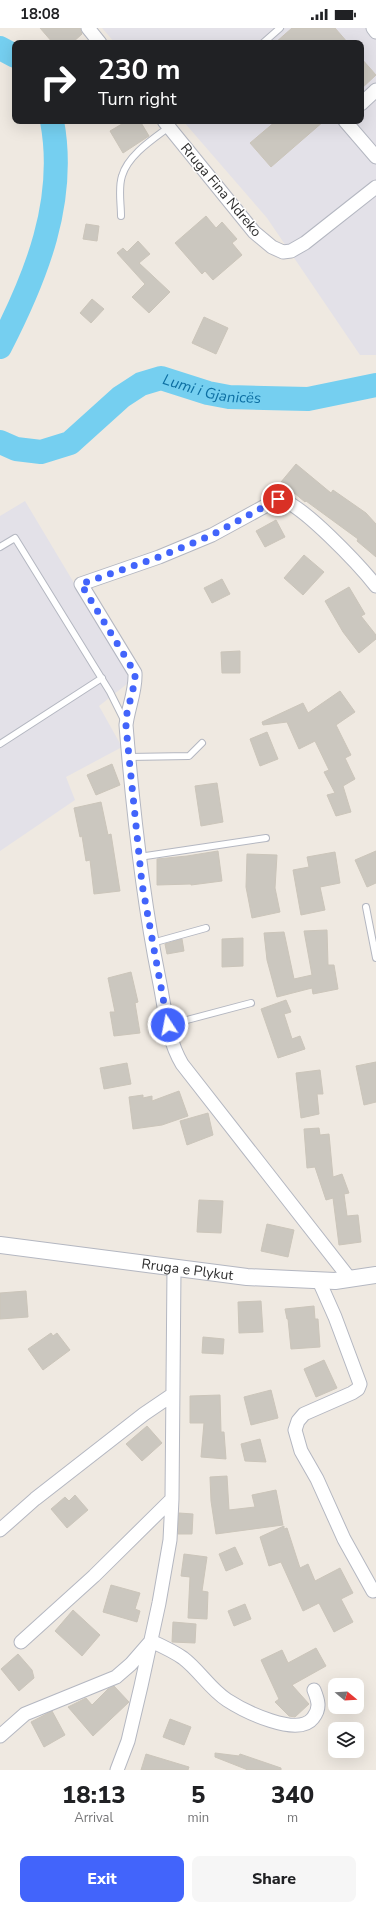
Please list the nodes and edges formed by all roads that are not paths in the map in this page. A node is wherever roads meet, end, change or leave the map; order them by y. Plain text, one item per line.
1 (88, 28) edge
2 (280, 28) edge
3 (373, 28) edge
4 (376, 32) edge
5 (98, 40) edge
6 (266, 40) edge
7 (376, 90) edge
8 (364, 101) edge
9 (166, 124) edge
10 (348, 124) edge
11 (376, 157) edge
12 (376, 187) edge
13 (122, 216) dead end
14 (0, 548) edge
15 (376, 586) edge
16 (102, 678) junction
17 (126, 726) junction
18 (202, 743) dead end
19 (0, 744) edge
20 (129, 757) junction
21 (266, 838) dead end
22 (139, 857) junction
23 (366, 907) dead end
24 (206, 928) dead end
25 (152, 943) junction
26 (376, 958) edge
27 (251, 1003) dead end
28 (168, 1025) junction
29 (0, 1245) edge
30 (174, 1268) junction
31 (376, 1275) edge
32 (350, 1279) junction
33 (319, 1281) junction
34 (172, 1395) junction
35 (172, 1498) junction
36 (0, 1530) edge
37 (373, 1591) dead end
38 (151, 1641) junction
39 (22, 1642) dead end
40 (314, 1690) dead end
41 (0, 1736) edge
42 (117, 1770) edge

1 - 5 street
2 - 6 lane
3 - 4 street
7 - 8 street
9 - 12 street, Rruga Fina Ndreko
9 - 13 lane, Rruga Fina Ndreko
10 - 11 street
14 - 16 lane
15 - 17 street
16 - 17 lane
16 - 19 lane
17 - 20 street
18 - 20 lane
20 - 22 street
21 - 22 lane
22 - 25 street
23 - 26 lane
24 - 25 lane
25 - 28 street
27 - 28 lane
28 - 32 street
29 - 30 street, Rruga e Plykut
30 - 33 street, Rruga e Plykut
30 - 34 street
31 - 32 street, Rruga e Plykut
32 - 33 street, Rruga e Plykut
33 - 37 street
34 - 35 street
34 - 36 street
35 - 38 street
35 - 39 street
38 - 40 street
38 - 41 street
38 - 42 street

